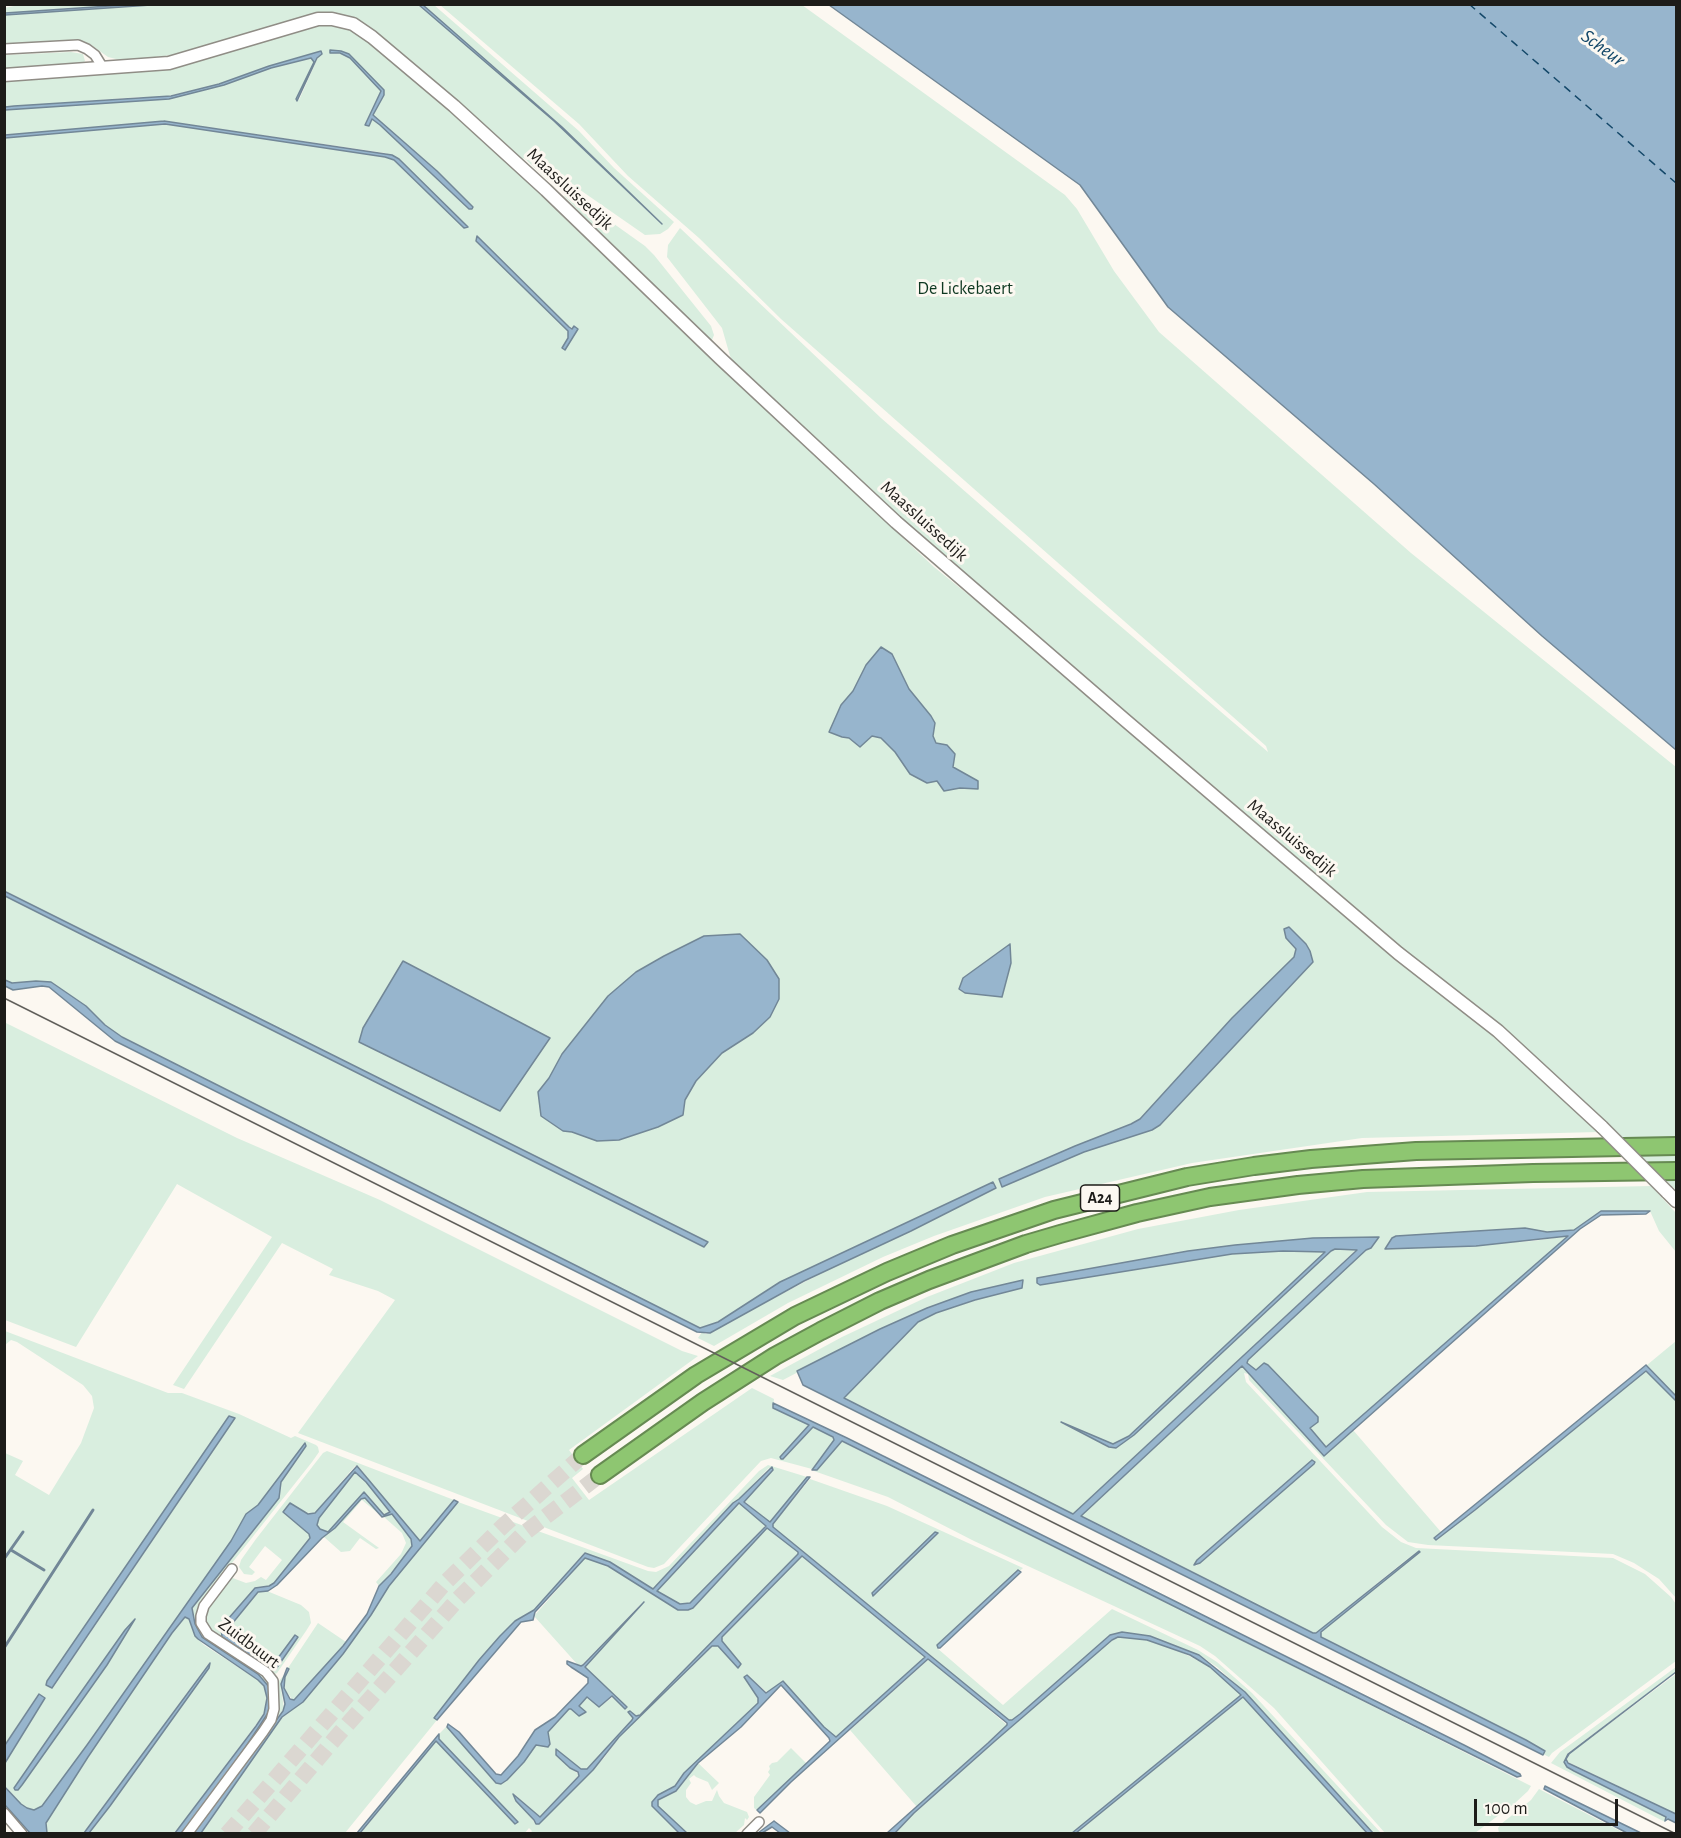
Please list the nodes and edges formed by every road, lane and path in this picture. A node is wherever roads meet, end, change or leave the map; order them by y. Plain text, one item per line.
1 (4, 49) edge
2 (103, 68) junction
3 (4, 75) edge
4 (1677, 1146) edge
5 (1677, 1171) edge
6 (1677, 1201) edge
7 (583, 1455) tunnel mouth
8 (600, 1475) tunnel mouth
9 (232, 1569) dead end
10 (4, 1814) edge
11 (759, 1822) dead end
12 (21, 1833) edge
13 (187, 1833) edge
14 (747, 1833) edge

1 - 2 street
2 - 3 street, Maassluissedijk
2 - 6 street, Maassluissedijk, bridge
4 - 7 highway, A24
5 - 8 highway, A24
9 - 13 street, Zuidbuurt
10 - 12 street
11 - 14 street

